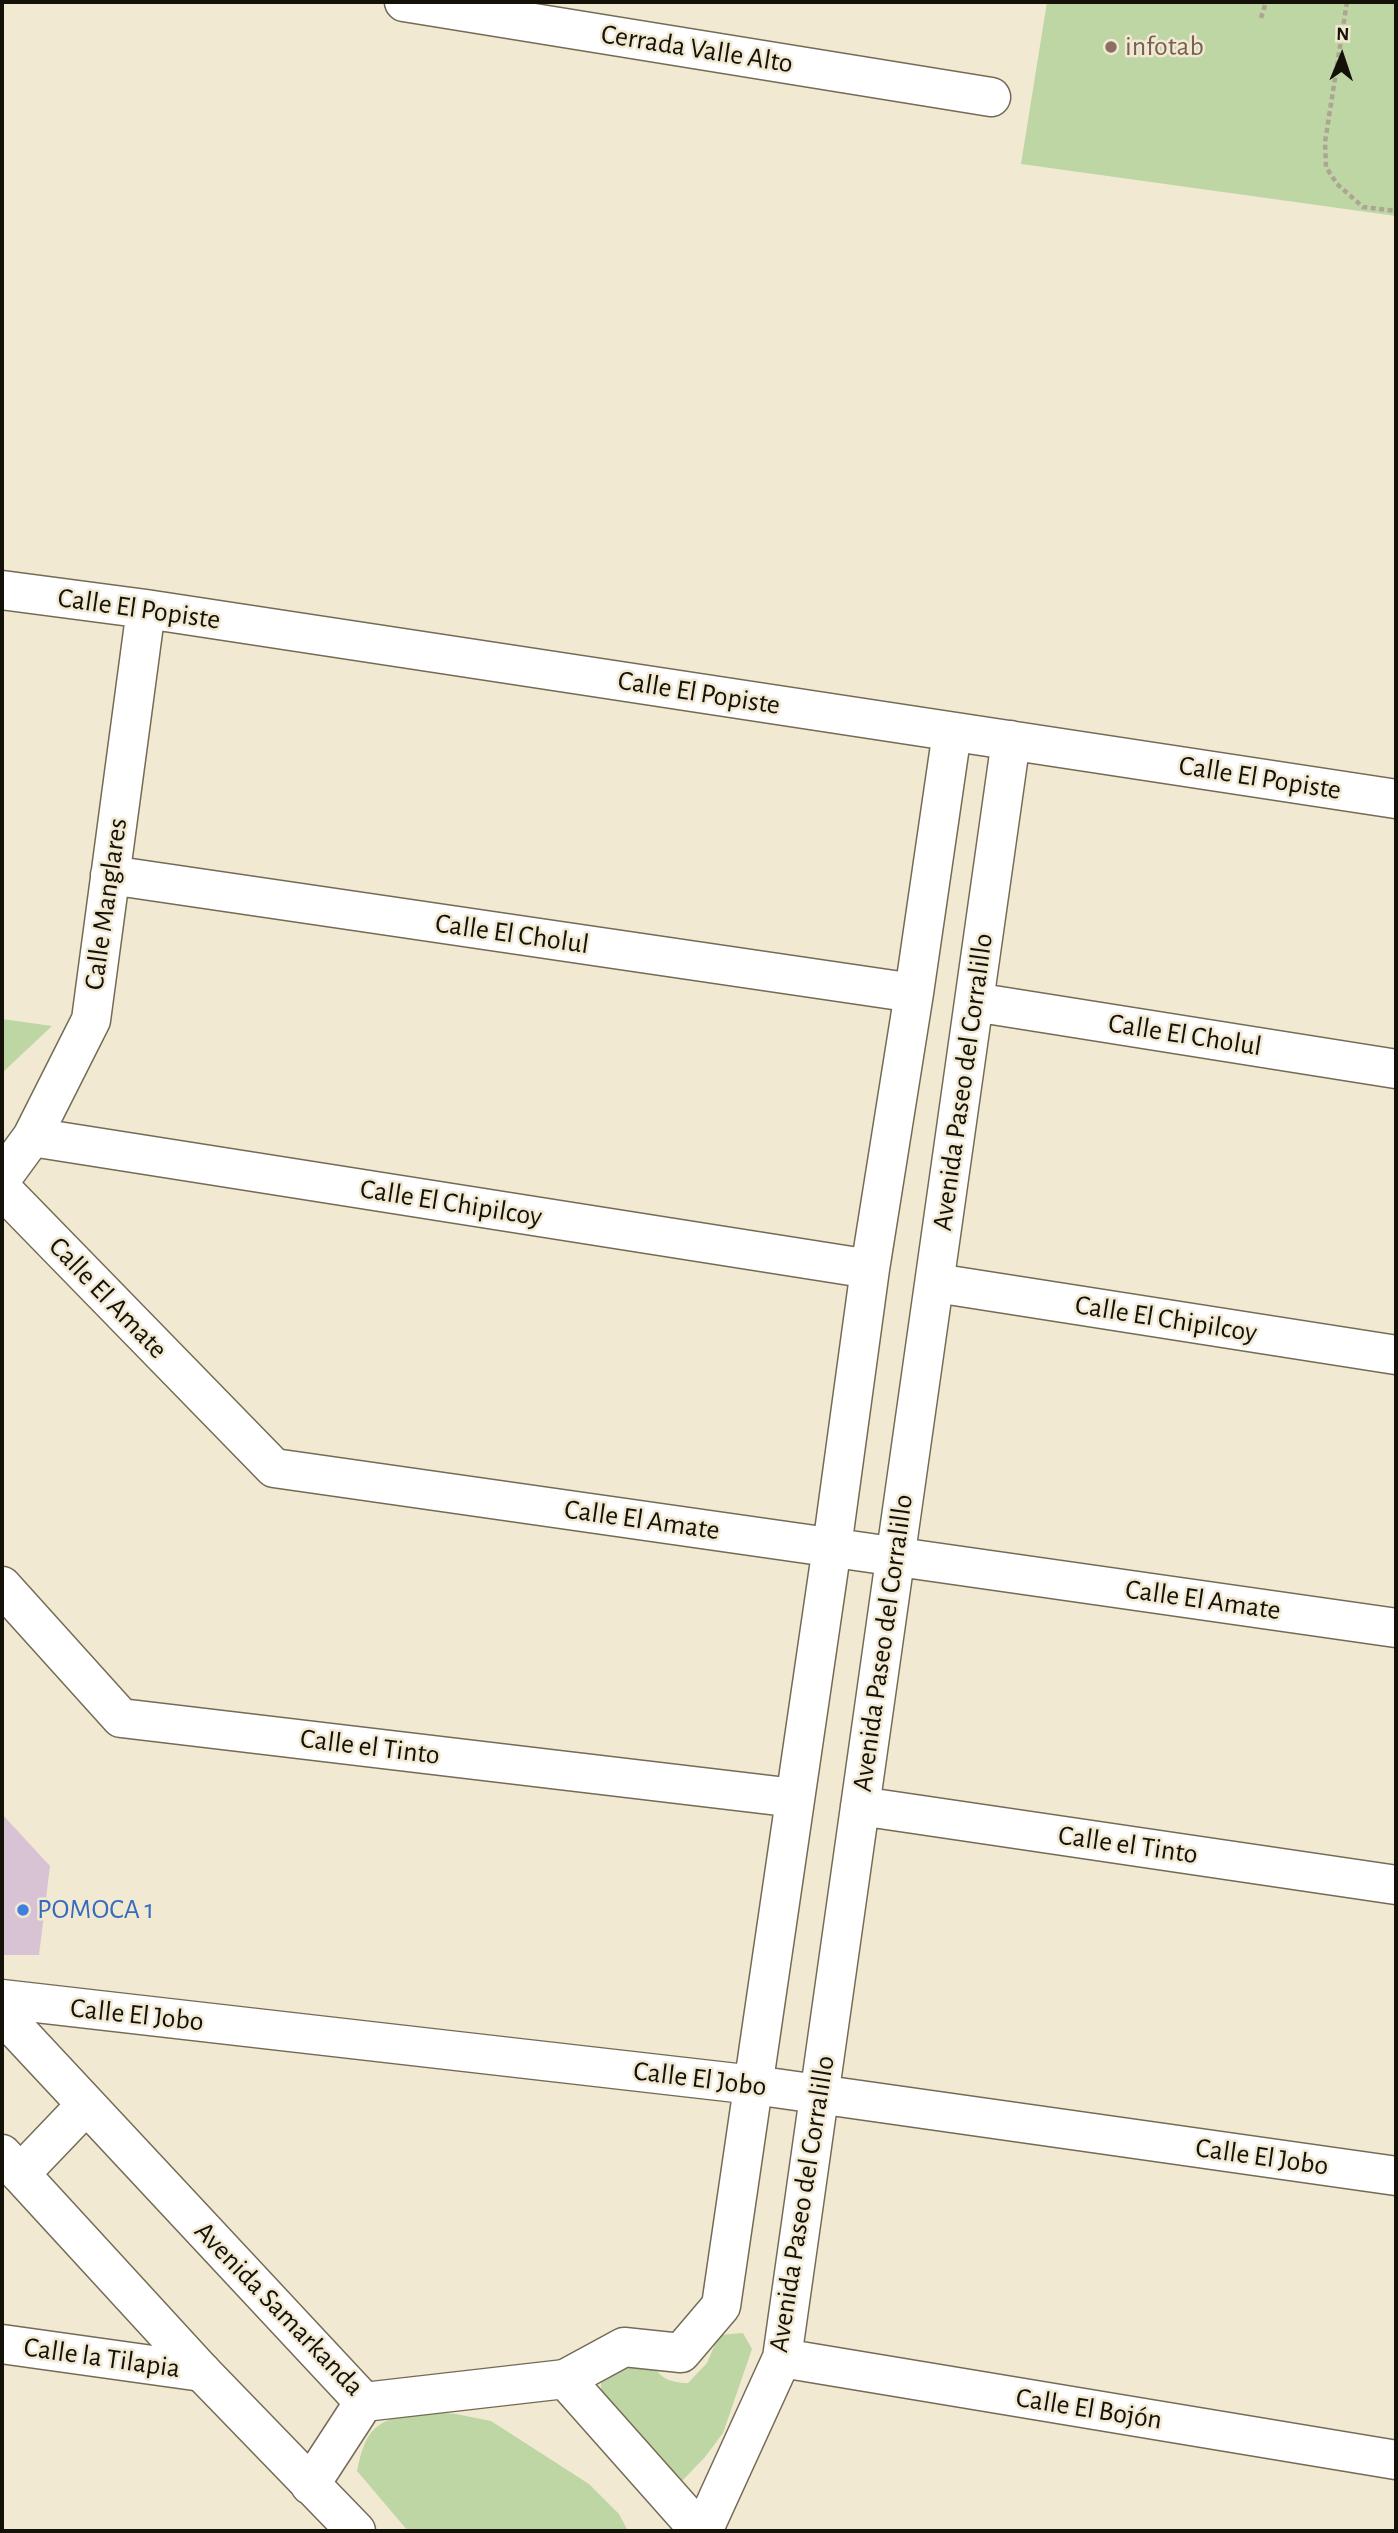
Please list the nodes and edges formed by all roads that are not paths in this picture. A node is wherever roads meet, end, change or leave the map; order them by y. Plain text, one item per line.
1 (404, 2) edge
2 (991, 97) dead end
3 (2, 590) edge
4 (146, 609) junction
5 (952, 732) junction
6 (1011, 740) junction
7 (1396, 799) edge
8 (110, 875) junction
9 (914, 993) junction
10 (974, 1002) junction
11 (1396, 1069) edge
12 (32, 1137) junction
13 (2, 1178) edge
14 (2, 1189) edge
15 (870, 1269) junction
16 (936, 1283) junction
17 (1396, 1355) edge
18 (832, 1547) junction
19 (895, 1556) junction
20 (2, 1586) edge
21 (1396, 1629) edge
22 (795, 1798) junction
23 (860, 1805) junction
24 (1396, 1885) edge
25 (2, 1999) edge
26 (2, 2014) edge
27 (754, 2085) junction
28 (819, 2094) junction
29 (86, 2105) junction
30 (11, 2164) edge
31 (1396, 2176) edge
32 (2, 2344) edge
33 (782, 2358) junction
34 (202, 2372) junction
35 (565, 2379) junction
36 (364, 2402) junction
37 (1396, 2460) edge
38 (310, 2484) junction
39 (356, 2531) edge
40 (701, 2531) edge

1 - 2 street, Cerrada Valle Alto
3 - 4 street, Calle El Popiste
4 - 5 street, Calle El Popiste
4 - 8 street, Calle Manglares
5 - 6 street, Calle El Popiste
5 - 9 street
6 - 7 street, Calle El Popiste
6 - 10 street, Avenida Paseo del Corralillo
8 - 9 street, Calle El Cholul
8 - 12 street, Calle Manglares
9 - 15 street
10 - 11 street, Calle El Cholul
10 - 16 street, Avenida Paseo del Corralillo
12 - 13 street, Calle Manglares
12 - 15 street, Calle El Chipilcoy
14 - 18 street, Calle El Amate
15 - 18 street
16 - 17 street, Calle El Chipilcoy
16 - 19 street, Avenida Paseo del Corralillo
18 - 19 street, Calle El Amate
18 - 22 street
19 - 21 street, Calle El Amate
19 - 23 street, Avenida Paseo del Corralillo
20 - 22 street, Calle el Tinto
22 - 27 street
23 - 24 street, Calle el Tinto
23 - 28 street, Avenida Paseo del Corralillo
25 - 27 street, Calle El Jobo
26 - 29 street, Avenida Samarkanda
27 - 28 street, Calle El Jobo
27 - 35 street
28 - 31 street, Calle El Jobo
28 - 33 street, Avenida Paseo del Corralillo
29 - 30 street
29 - 36 street, Avenida Samarkanda
30 - 34 street
32 - 34 street, Calle la Tilapia
33 - 37 street, Calle El Bojón
33 - 40 street, Avenida Paseo del Corralillo
34 - 38 street
35 - 36 street, Avenida Samarkanda
35 - 40 street
36 - 38 street
38 - 39 street

